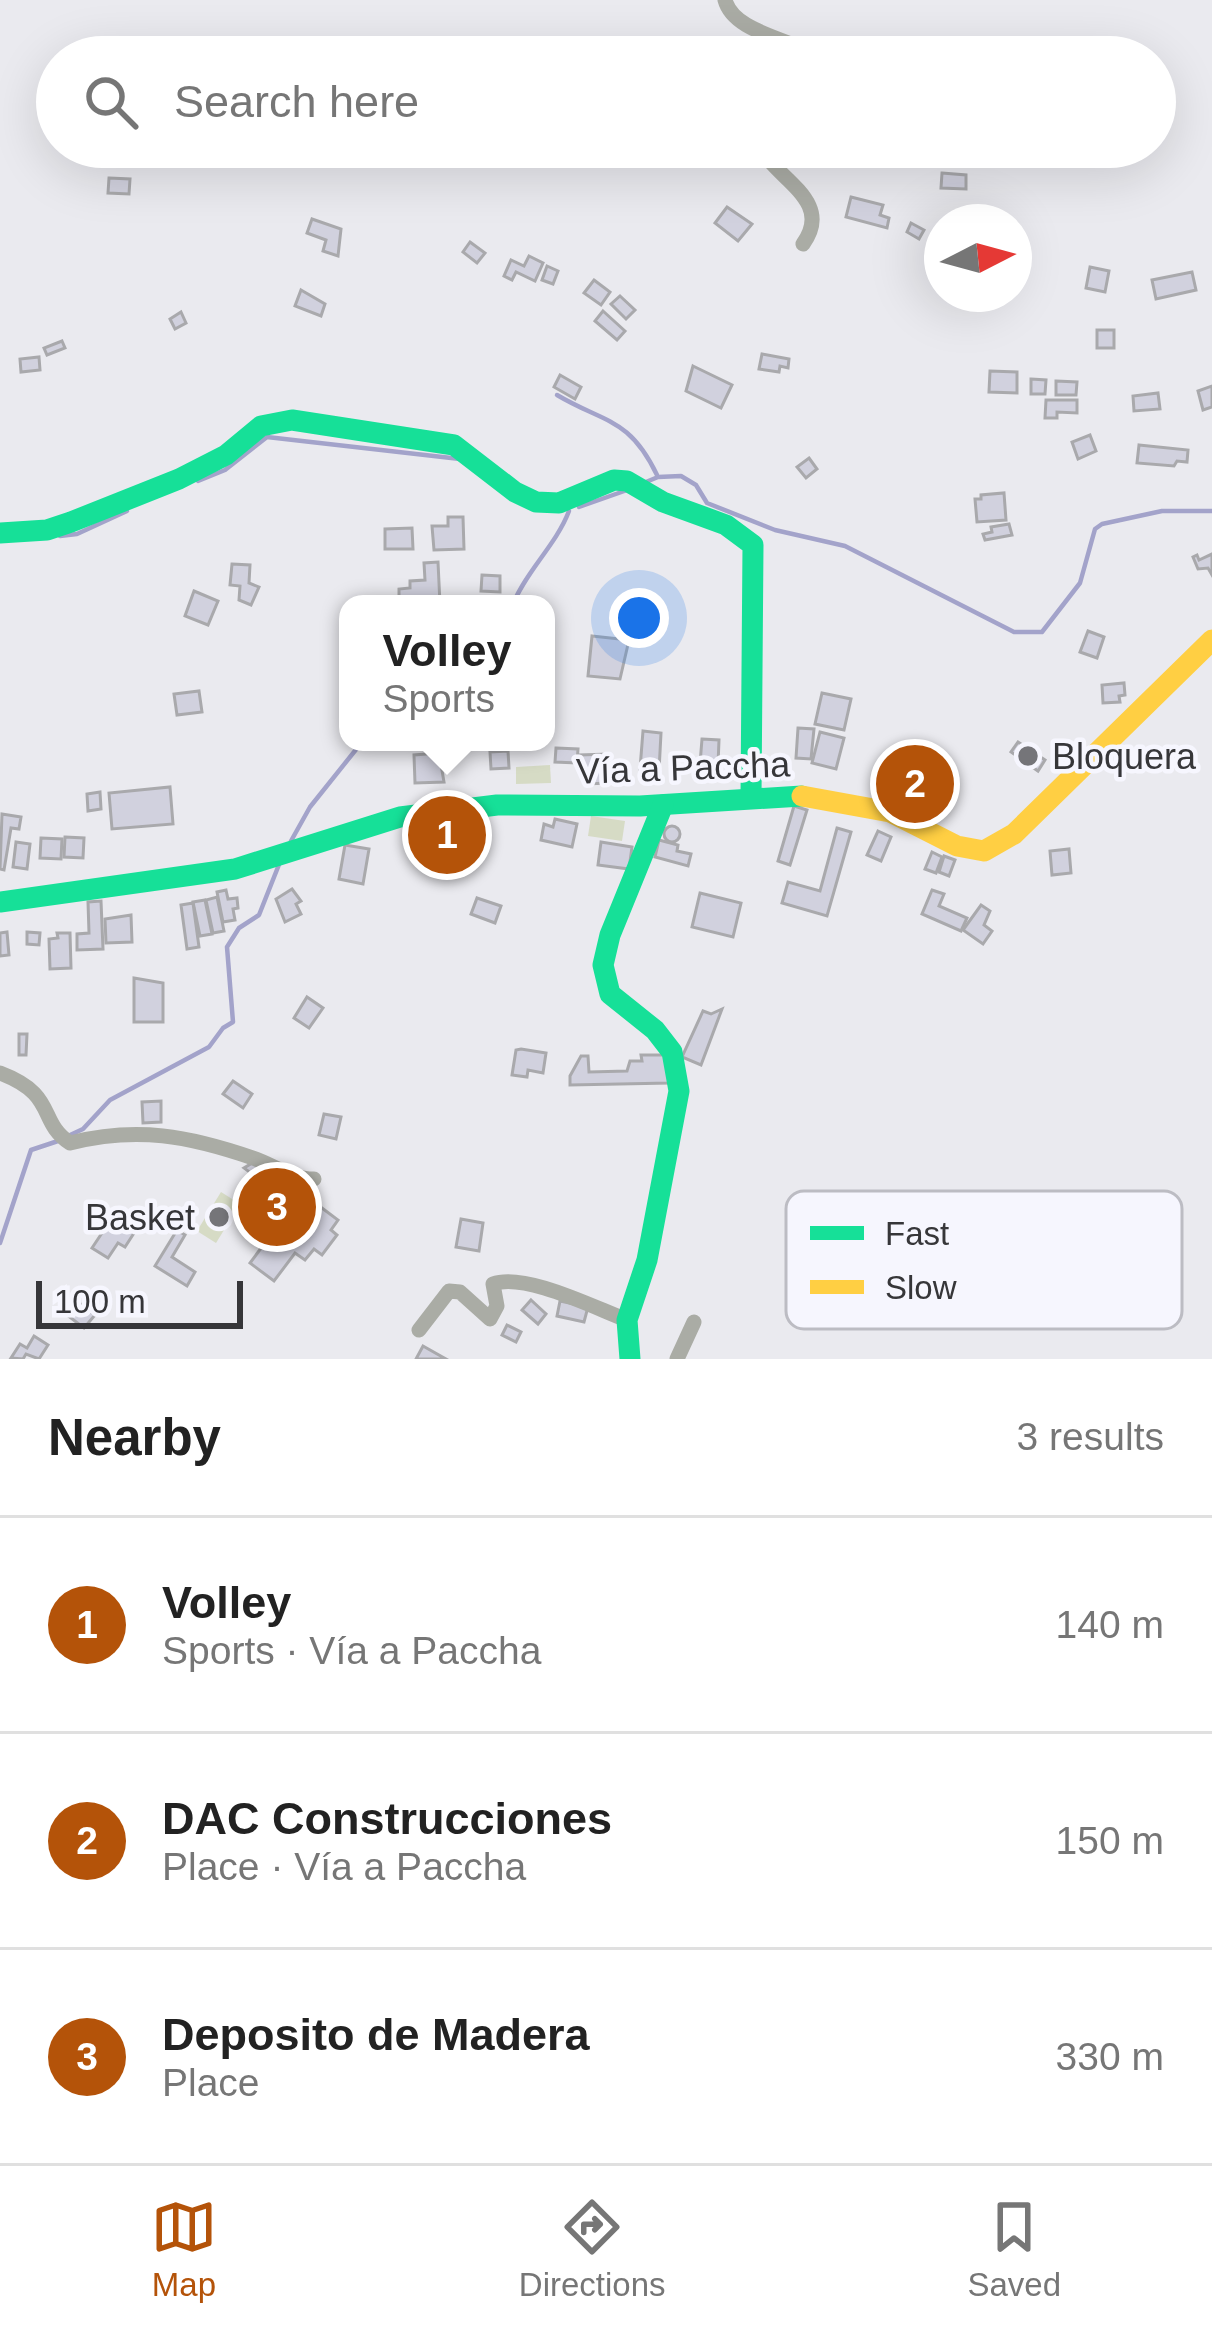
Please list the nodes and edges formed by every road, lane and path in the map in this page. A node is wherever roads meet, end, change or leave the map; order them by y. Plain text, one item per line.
1 (725, 0) edge
2 (772, 36) edge
3 (777, 168) edge
4 (803, 244) dead end
5 (0, 533) edge
6 (1212, 640) edge
7 (751, 797) junction
8 (663, 805) junction
9 (0, 902) edge
10 (0, 1073) edge
11 (314, 1179) dead end
12 (627, 1320) junction
13 (694, 1322) dead end
14 (419, 1330) dead end
15 (630, 1359) edge
16 (677, 1359) edge

1 - 2 street
3 - 4 street
5 - 7 street
6 - 7 street, Vía a Paccha
7 - 8 street, Vía a Paccha
8 - 9 street, Vía a Paccha
8 - 12 street
10 - 11 street
12 - 14 street
12 - 15 street
13 - 16 street

